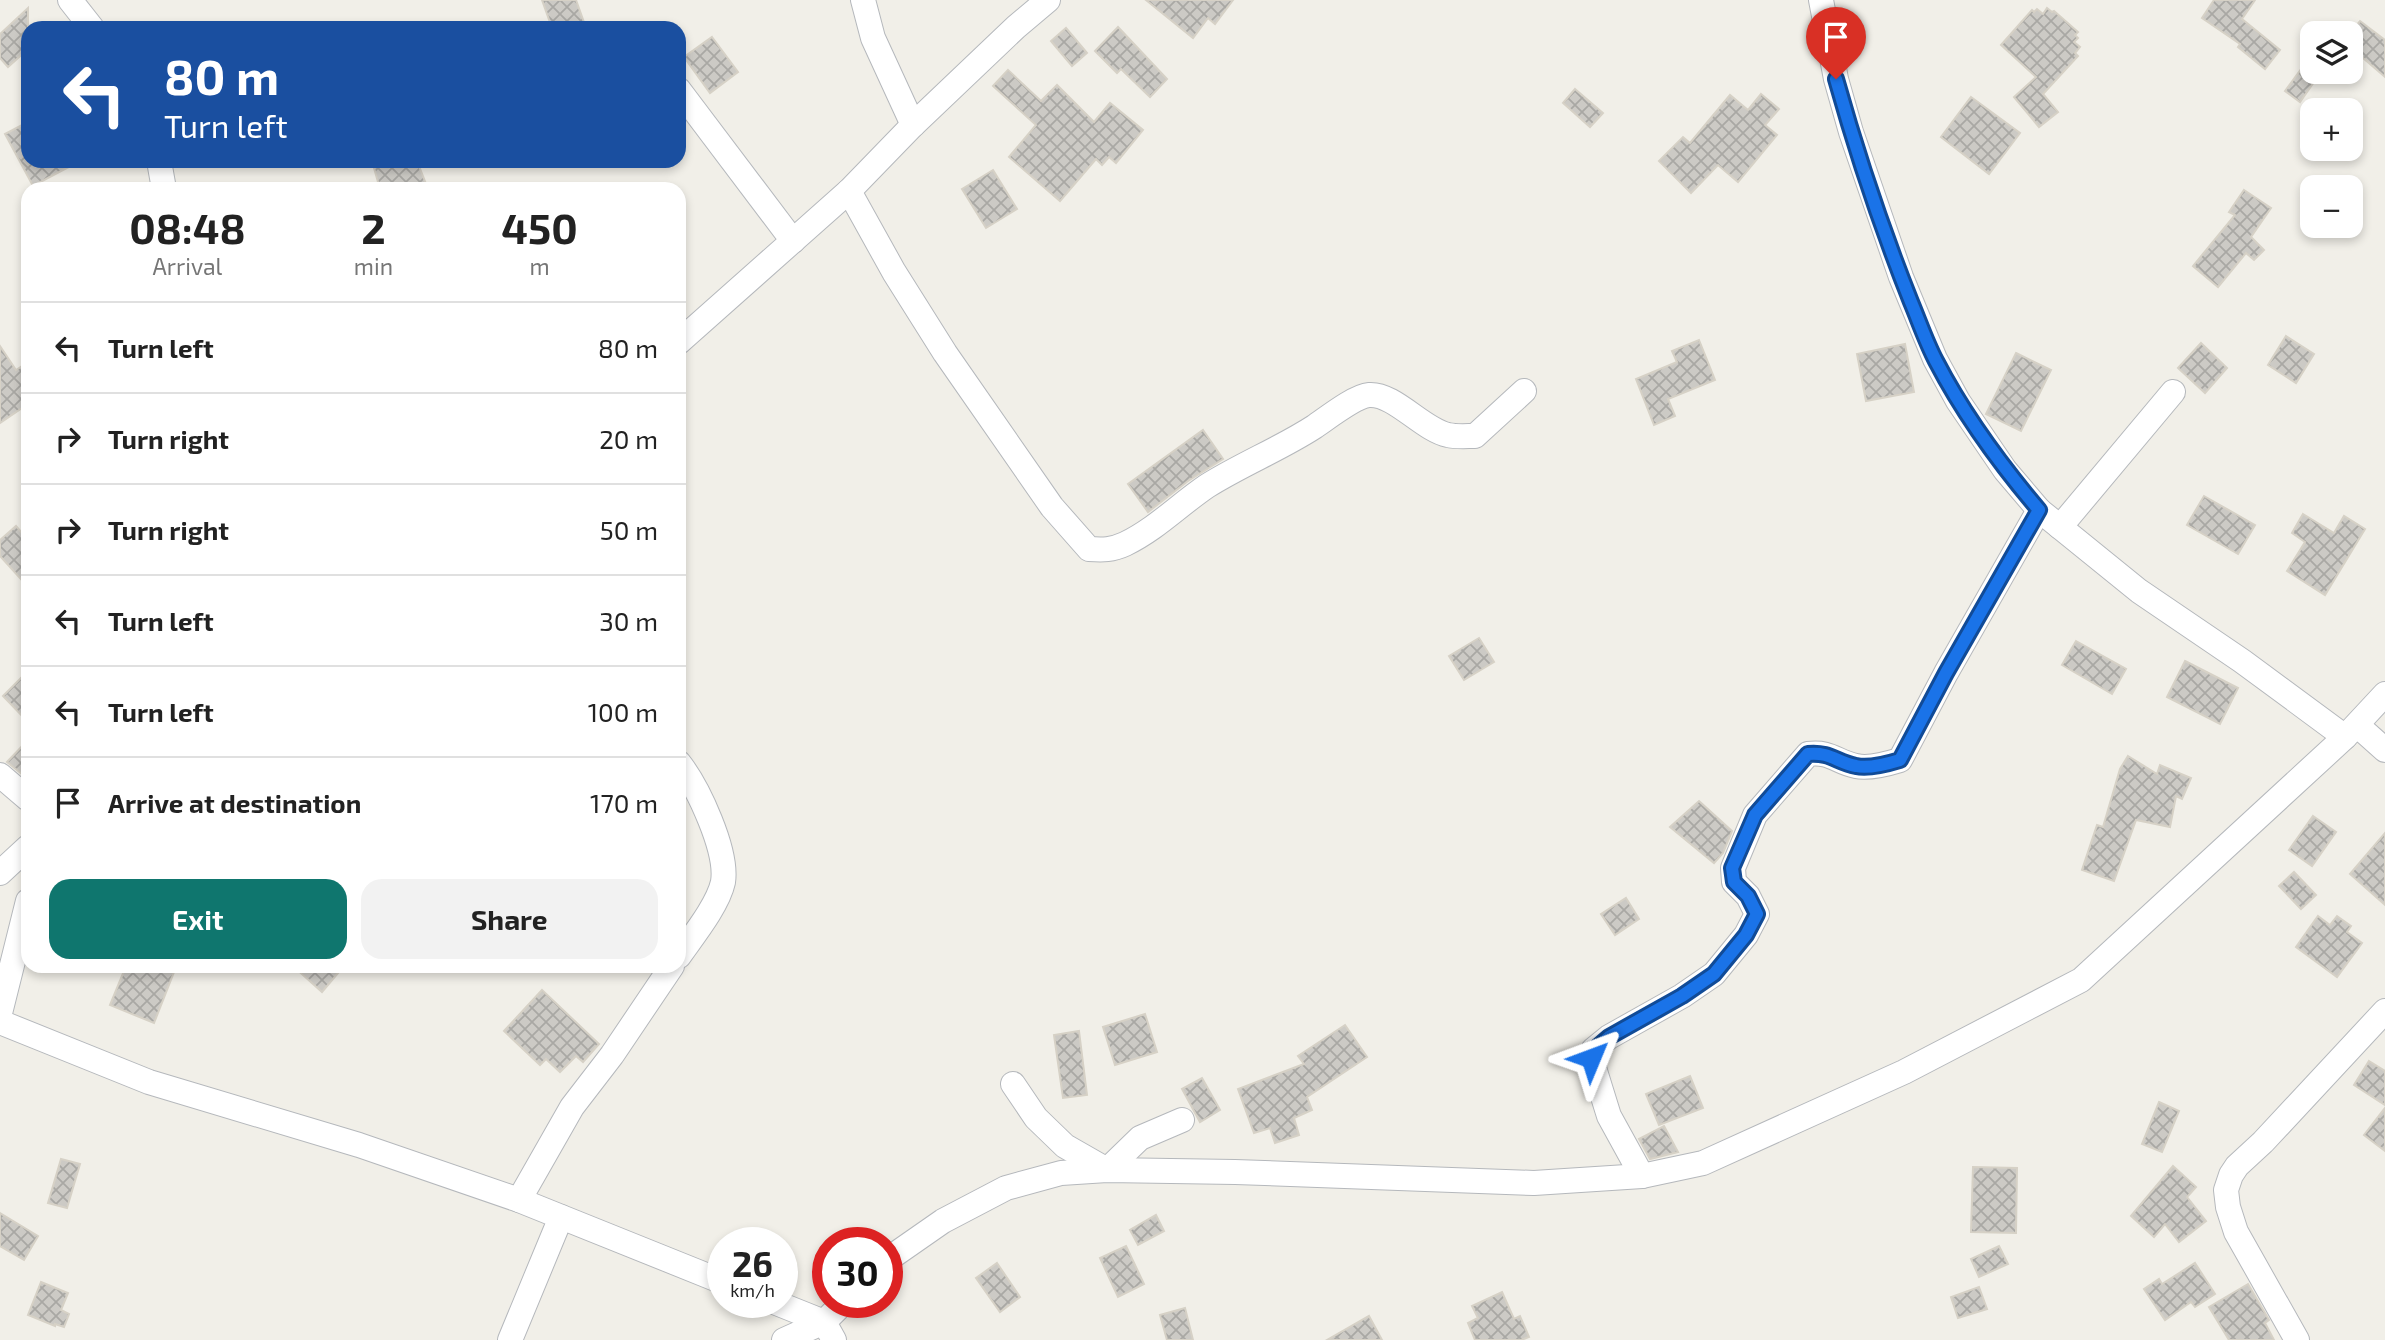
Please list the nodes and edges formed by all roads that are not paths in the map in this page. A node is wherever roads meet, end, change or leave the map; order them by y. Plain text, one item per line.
1 (70, 0) edge
2 (863, 0) edge
3 (1048, 0) edge
4 (1821, 0) edge
5 (86, 21) edge
6 (686, 99) edge
7 (913, 125) junction
8 (849, 191) junction
9 (793, 240) junction
10 (686, 336) edge
11 (1524, 391) dead end
12 (2174, 392) dead end
13 (2039, 510) junction
14 (2060, 527) junction
15 (2385, 694) edge
16 (2351, 731) junction
17 (2385, 750) edge
18 (686, 773) edge
19 (0, 775) edge
20 (21, 793) edge
21 (21, 854) edge
22 (0, 873) edge
23 (21, 929) edge
24 (686, 945) edge
25 (667, 973) edge
26 (2385, 1011) edge
27 (0, 1013) edge
28 (0, 1022) edge
29 (1013, 1084) dead end
30 (1182, 1120) dead end
31 (1107, 1170) junction
32 (1642, 1176) junction
33 (519, 1199) junction
34 (561, 1217) junction
35 (903, 1249) edge
36 (707, 1276) edge
37 (798, 1315) edge
38 (829, 1331) edge
39 (510, 1340) edge
40 (784, 1340) edge
41 (2297, 1340) edge

1 - 5 street
2 - 7 street
3 - 7 street
4 - 13 street
6 - 9 street
7 - 8 street
8 - 9 street
8 - 11 street
9 - 10 street
12 - 14 street
13 - 14 street
13 - 32 street
14 - 16 street
15 - 16 street
16 - 17 street
16 - 32 street
18 - 24 street
19 - 20 street
21 - 22 street
23 - 27 street
25 - 33 street
26 - 41 street
28 - 33 street
29 - 31 street
30 - 31 street
31 - 32 street
31 - 35 street
33 - 34 street
34 - 36 street
34 - 39 street
37 - 38 street
38 - 40 street

